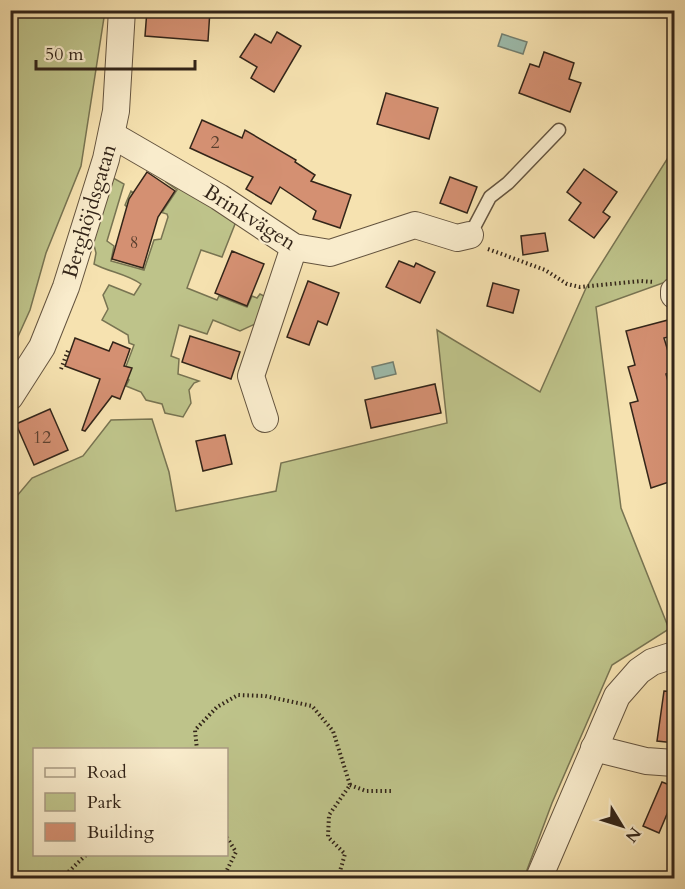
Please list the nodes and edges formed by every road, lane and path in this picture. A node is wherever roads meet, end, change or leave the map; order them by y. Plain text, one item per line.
1 (122, 10) edge
2 (559, 130) dead end
3 (112, 135) junction
4 (476, 240) junction
5 (294, 247) junction
6 (674, 293) edge
7 (10, 397) edge
8 (265, 419) dead end
9 (675, 655) edge
10 (197, 748) edge
11 (594, 748) junction
12 (675, 763) edge
13 (350, 785) junction
14 (391, 790) dead end
15 (228, 839) edge
16 (86, 856) edge
17 (62, 879) edge
18 (223, 879) edge
19 (338, 879) edge
20 (539, 879) edge

1 - 3 street, Berghöjdsgatan
2 - 4 lane
3 - 5 street, Brinkvägen
3 - 7 street, Berghöjdsgatan
4 - 5 street, Brinkvägen
4 - 6 path
5 - 8 street
9 - 11 street
10 - 13 path
11 - 12 street
11 - 20 street
13 - 14 path
13 - 19 path
15 - 18 path
16 - 17 path

